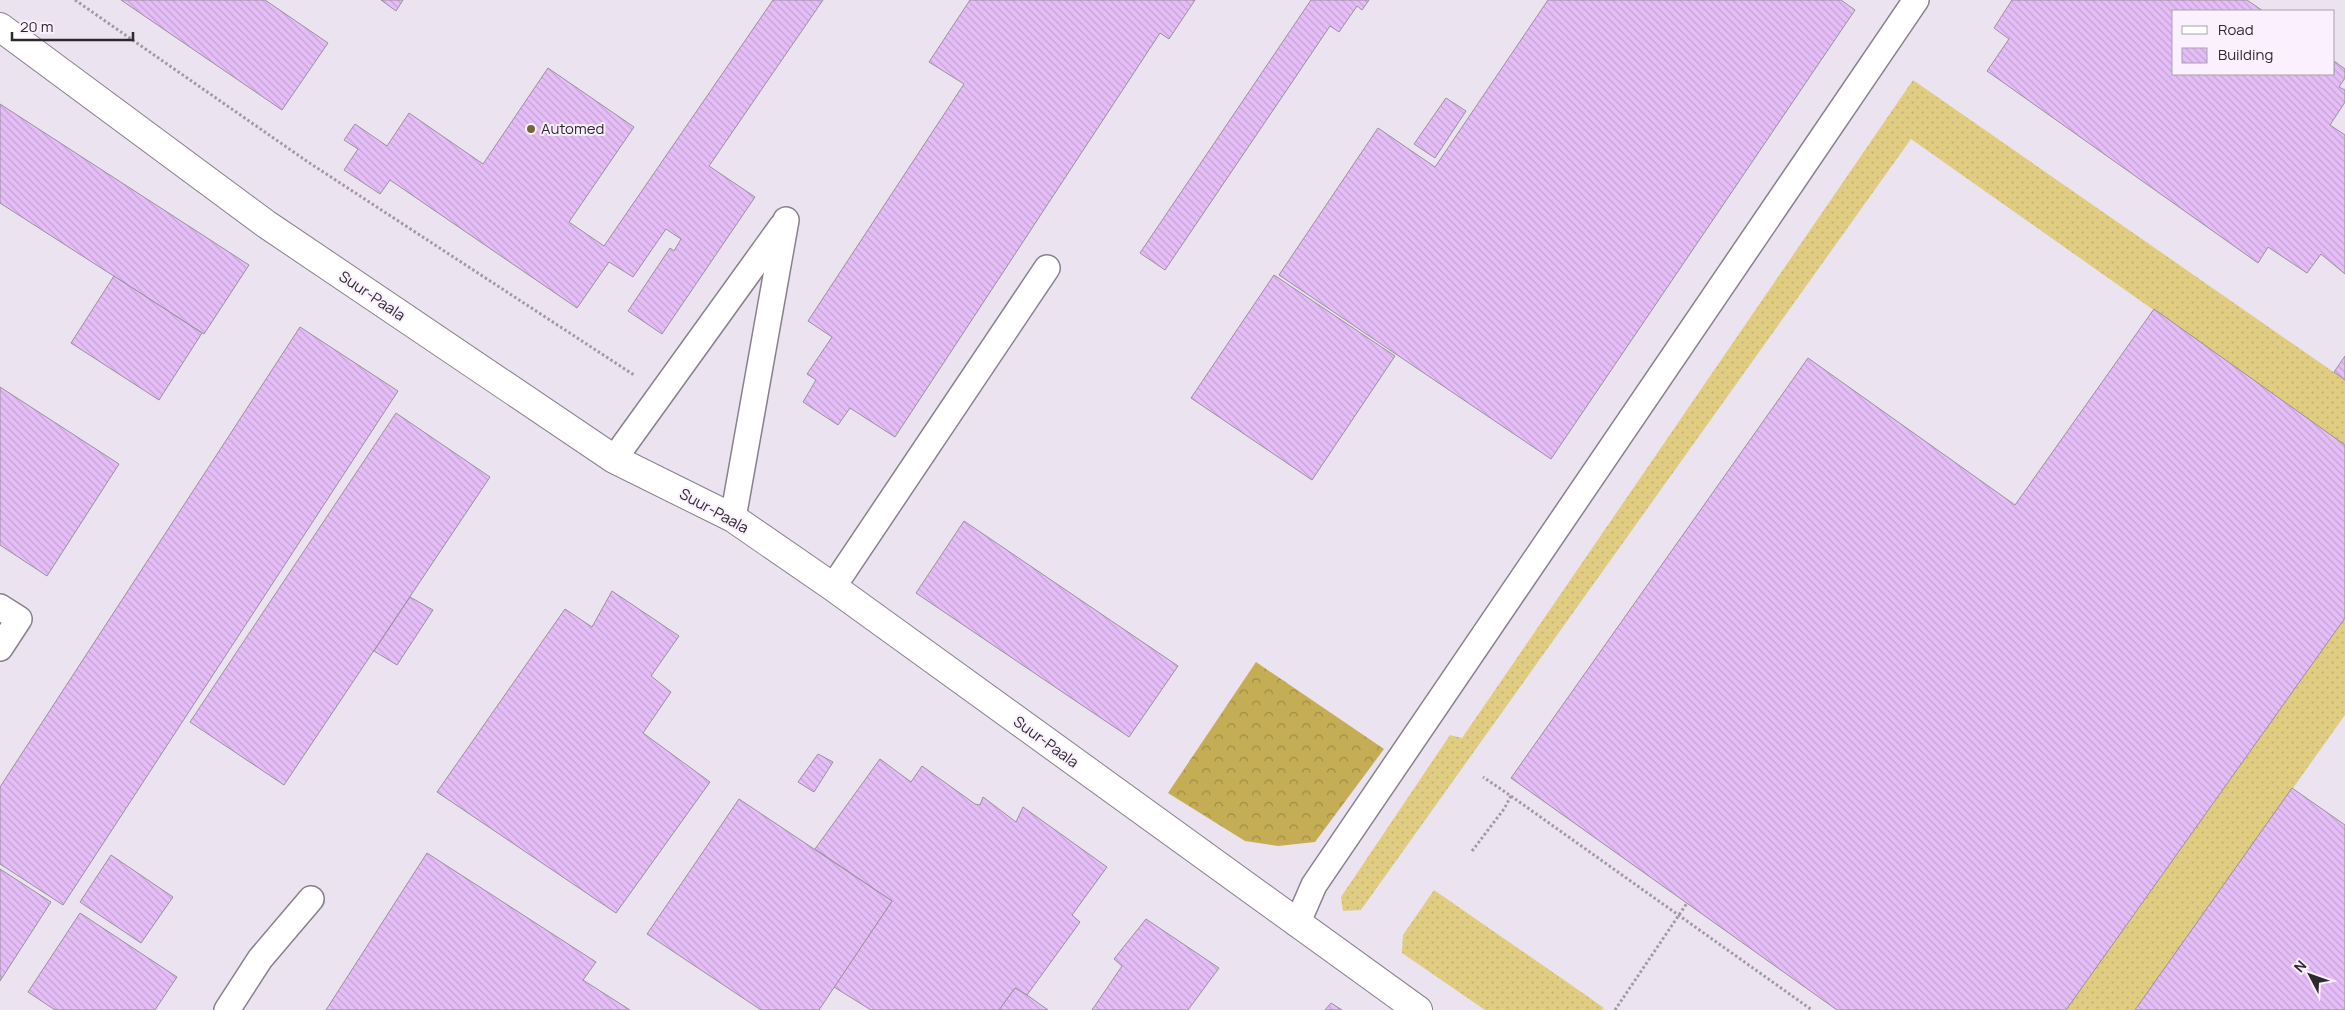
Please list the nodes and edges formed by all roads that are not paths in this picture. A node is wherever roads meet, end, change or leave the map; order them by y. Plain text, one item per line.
1 (1916, 0) edge
2 (0, 27) edge
3 (1047, 268) dead end
4 (614, 459) junction
5 (733, 518) junction
6 (833, 587) junction
7 (0, 607) edge
8 (0, 648) edge
9 (311, 899) dead end
10 (1298, 924) junction
11 (227, 1010) edge
12 (1418, 1010) edge

1 - 10 lane
2 - 4 street, Suur-Paala
3 - 6 lane
4 - 5 street, Suur-Paala
4 - 5 lane
5 - 6 street, Suur-Paala
6 - 10 street, Suur-Paala
7 - 8 lane
9 - 11 lane
10 - 12 street, Suur-Paala

